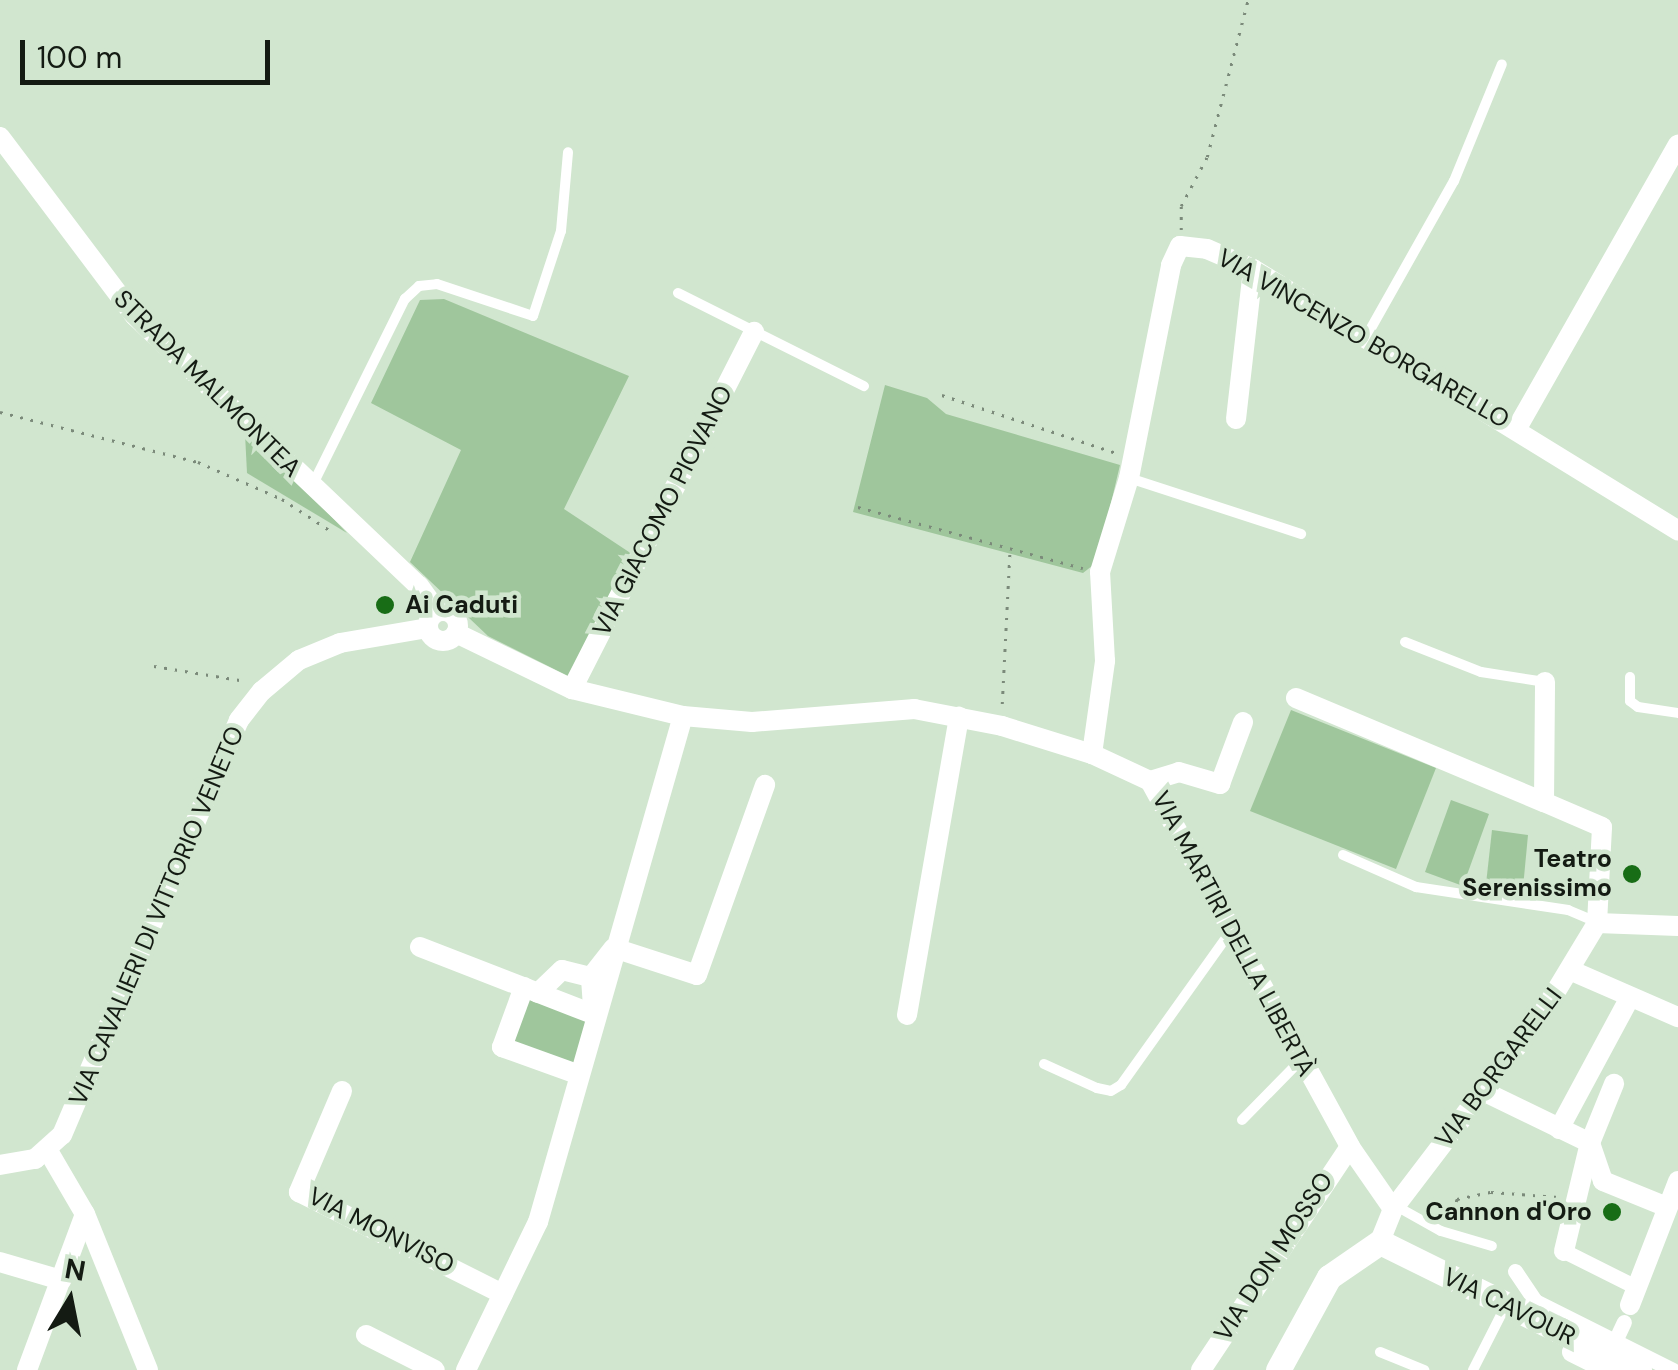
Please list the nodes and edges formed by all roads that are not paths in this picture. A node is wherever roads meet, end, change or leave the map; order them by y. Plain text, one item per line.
1 (1502, 64) dead end
2 (0, 137) edge
3 (1678, 145) edge
4 (568, 152) dead end
5 (1253, 269) junction
6 (678, 293) dead end
7 (754, 332) junction
8 (1366, 337) junction
9 (864, 386) dead end
10 (1236, 419) dead end
11 (1517, 428) junction
12 (1132, 468) junction
13 (311, 488) junction
14 (1678, 530) edge
15 (1301, 534) dead end
16 (432, 619) junction
17 (456, 633) joint
18 (1405, 642) dead end
19 (1630, 677) dead end
20 (1545, 682) joint
21 (572, 689) junction
22 (1296, 698) dead end
23 (1678, 713) edge
24 (682, 716) junction
25 (960, 716) junction
26 (1243, 722) dead end
27 (1092, 754) junction
28 (1150, 781) junction
29 (765, 785) dead end
30 (1544, 802) junction
31 (1343, 855) dead end
32 (1597, 923) junction
33 (1678, 926) edge
34 (1234, 927) junction
35 (420, 947) dead end
36 (614, 948) junction
37 (1572, 971) junction
38 (591, 977) junction
39 (531, 990) junction
40 (1629, 1000) junction
41 (593, 1014) junction
42 (907, 1014) dead end
43 (1678, 1017) edge
44 (1301, 1060) junction
45 (1044, 1064) dead end
46 (578, 1074) junction
47 (1614, 1084) dead end
48 (342, 1091) dead end
49 (1485, 1092) junction
50 (1242, 1120) dead end
51 (1558, 1129) junction
52 (1590, 1143) junction
53 (1350, 1147) junction
54 (47, 1149) junction
55 (0, 1165) edge
56 (1678, 1181) edge
57 (1394, 1207) junction
58 (1667, 1207) junction
59 (85, 1214) junction
60 (1380, 1242) junction
61 (1492, 1246) dead end
62 (1564, 1250) joint
63 (0, 1262) edge
64 (1514, 1271) dead end
65 (61, 1280) junction
66 (503, 1294) junction
67 (1506, 1306) junction
68 (1630, 1307) junction
69 (366, 1334) dead end
70 (1380, 1352) dead end
71 (1571, 1354) edge
72 (1622, 1363) edge
73 (27, 1370) edge
74 (148, 1370) edge
75 (435, 1370) edge
76 (466, 1370) edge
77 (1201, 1370) edge
78 (1278, 1370) edge
79 (1424, 1370) edge
80 (1473, 1370) edge
81 (1673, 1370) edge

1 - 8 lane
2 - 13 street, STRADA MALMONTEA
3 - 11 street
4 - 13 lane
5 - 8 street, VIA VINCENZO BORGARELLO
5 - 10 street
5 - 12 street, VIA VINCENZO BORGARELLO
6 - 7 lane
7 - 9 lane
7 - 21 street, VIA GIACOMO PIOVANO
8 - 11 street, VIA VINCENZO BORGARELLO
11 - 14 street, VIA VINCENZO BORGARELLO
12 - 15 lane
12 - 27 street
13 - 16 street, STRADA MALMONTEA
16 - 17 street, VIA CAVALIERI DI VITTORIO VENETO
16 - 54 street, VIA CAVALIERI DI VITTORIO VENETO
17 - 21 street, VIA MARTIRI DELLA LIBERTÀ
18 - 20 lane
19 - 23 lane
20 - 30 street
21 - 24 street, VIA MARTIRI DELLA LIBERTÀ
22 - 30 street
24 - 25 street, VIA MARTIRI DELLA LIBERTÀ
24 - 36 street
25 - 27 street, VIA MARTIRI DELLA LIBERTÀ
25 - 42 street
26 - 28 street
27 - 28 street, VIA MARTIRI DELLA LIBERTÀ
28 - 34 street, VIA MARTIRI DELLA LIBERTÀ
29 - 36 street
30 - 32 street
31 - 32 lane
32 - 33 street
32 - 37 street, VIA BORGARELLI
34 - 44 street, VIA MARTIRI DELLA LIBERTÀ
34 - 45 lane
35 - 39 street
36 - 38 street
36 - 41 street
37 - 40 street
37 - 49 street, VIA BORGARELLI
38 - 39 street
38 - 41 street
39 - 41 street
39 - 46 street
40 - 43 street
40 - 51 street
41 - 46 street
44 - 50 lane
44 - 53 street, VIA MARTIRI DELLA LIBERTÀ
46 - 66 street
47 - 52 street
48 - 66 street, VIA MONVISO
49 - 51 street
49 - 57 street, VIA BORGARELLI
51 - 52 street
52 - 58 street
52 - 62 street
53 - 57 street, VIA MARTIRI DELLA LIBERTÀ
53 - 77 street, VIA DON MOSSO
54 - 55 street
54 - 59 street
56 - 58 street
57 - 60 street
57 - 61 lane
58 - 68 street
59 - 65 street
59 - 74 street
60 - 67 street, VIA CAVOUR
60 - 78 street
62 - 68 street
63 - 65 street
64 - 72 street
65 - 73 street
66 - 76 street
67 - 71 street, VIA CAVOUR
67 - 80 lane
68 - 72 street
69 - 75 street
70 - 79 lane
71 - 72 street, VIA CAVOUR
72 - 81 street

